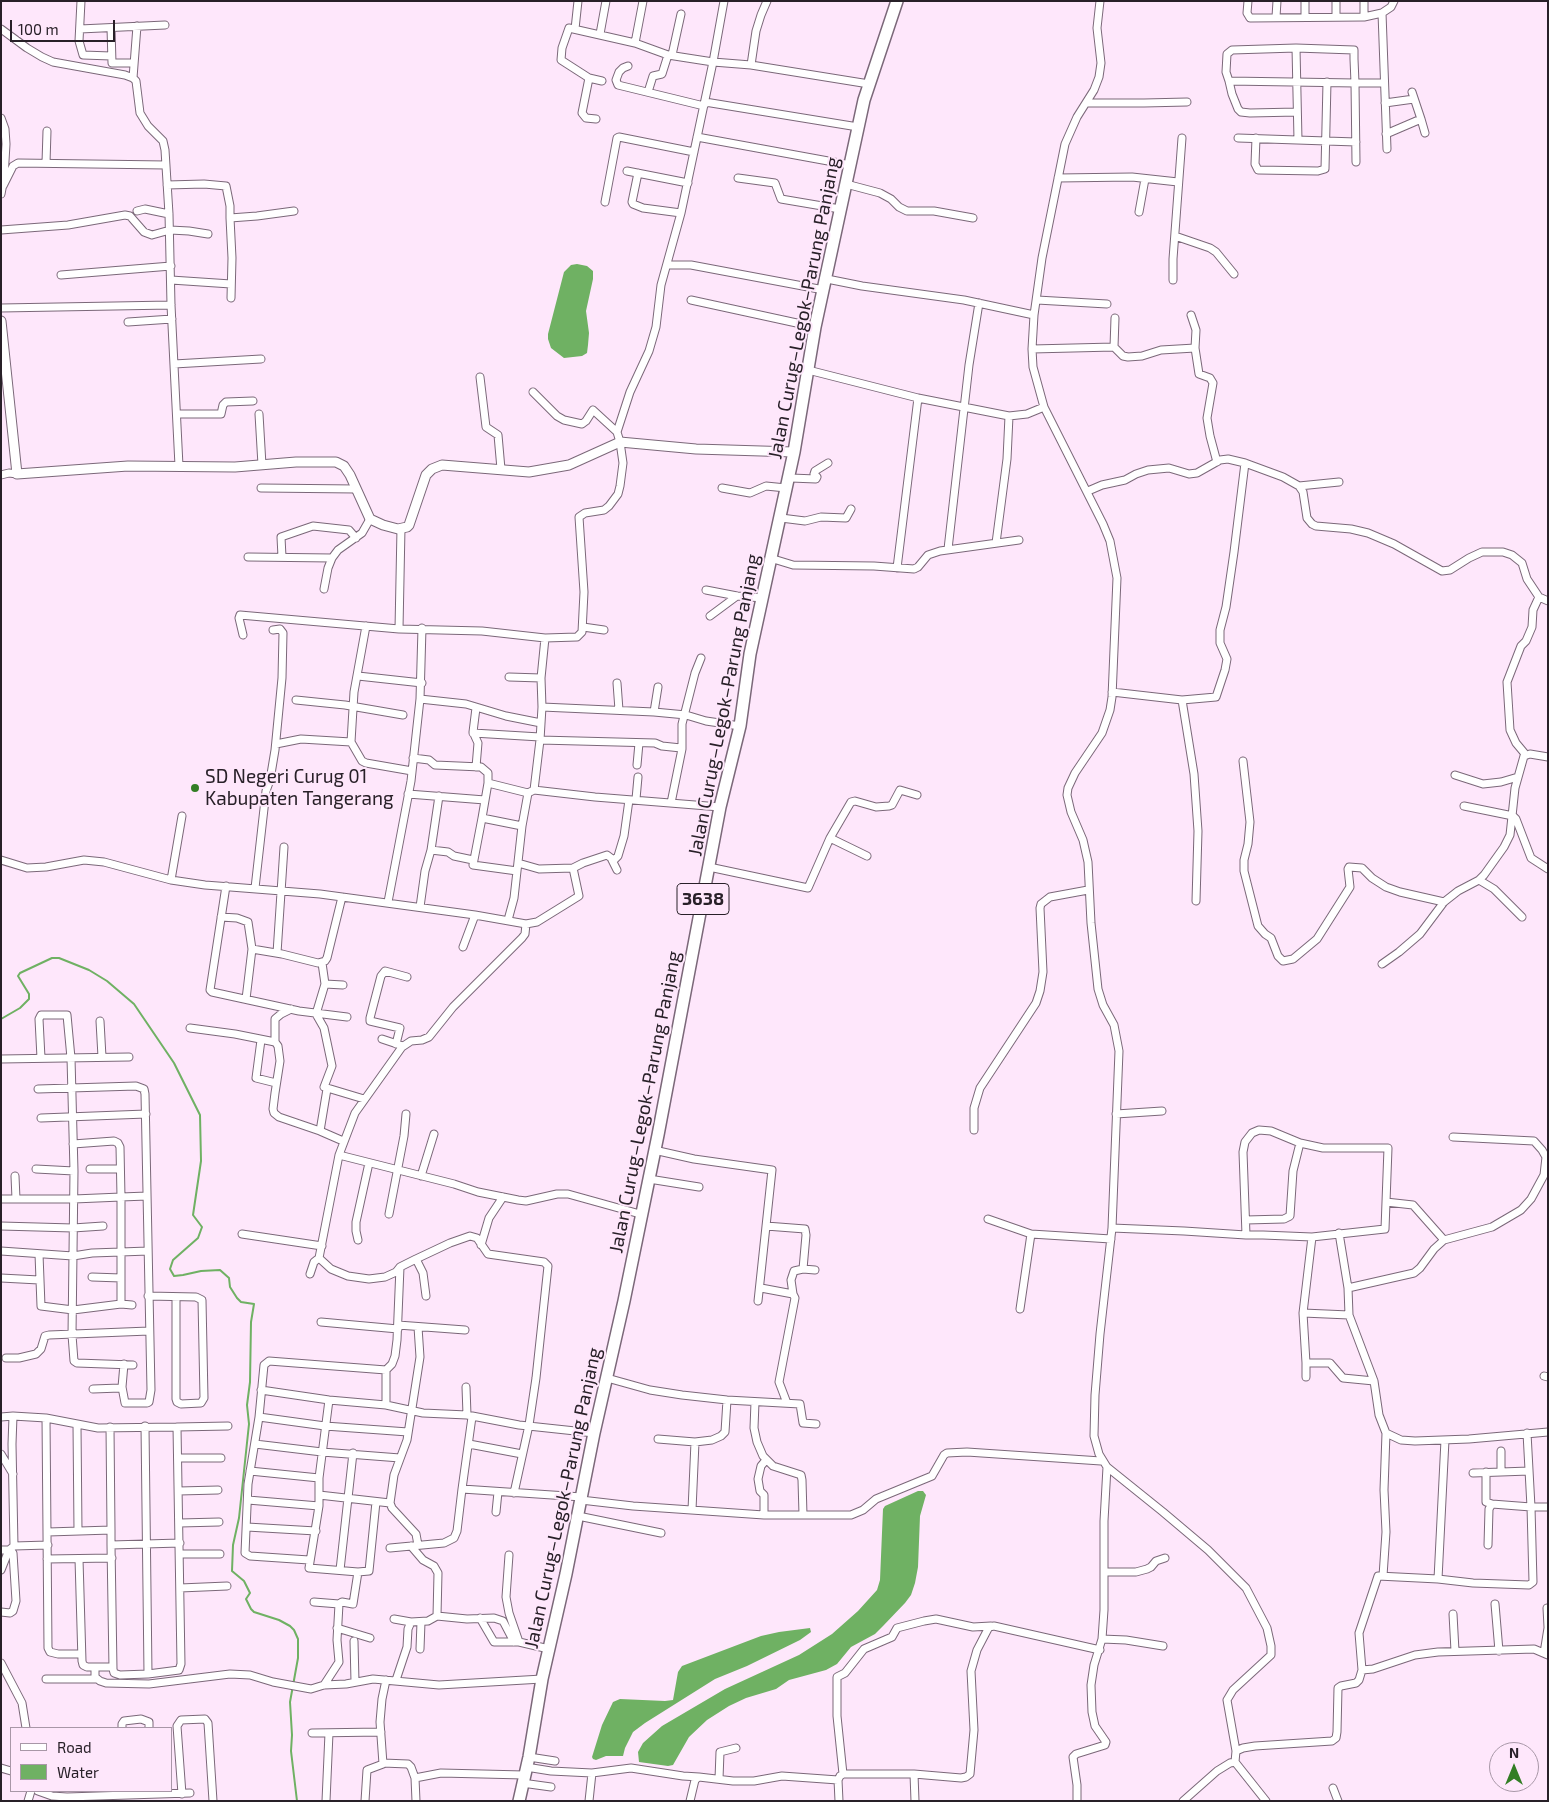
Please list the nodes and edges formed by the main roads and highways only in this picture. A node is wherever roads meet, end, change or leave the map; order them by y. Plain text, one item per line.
1 (897, 1) edge
2 (519, 1801) edge

1 - 2 main road, Jalan Curug–Legok–Parung Panjang / 3638

